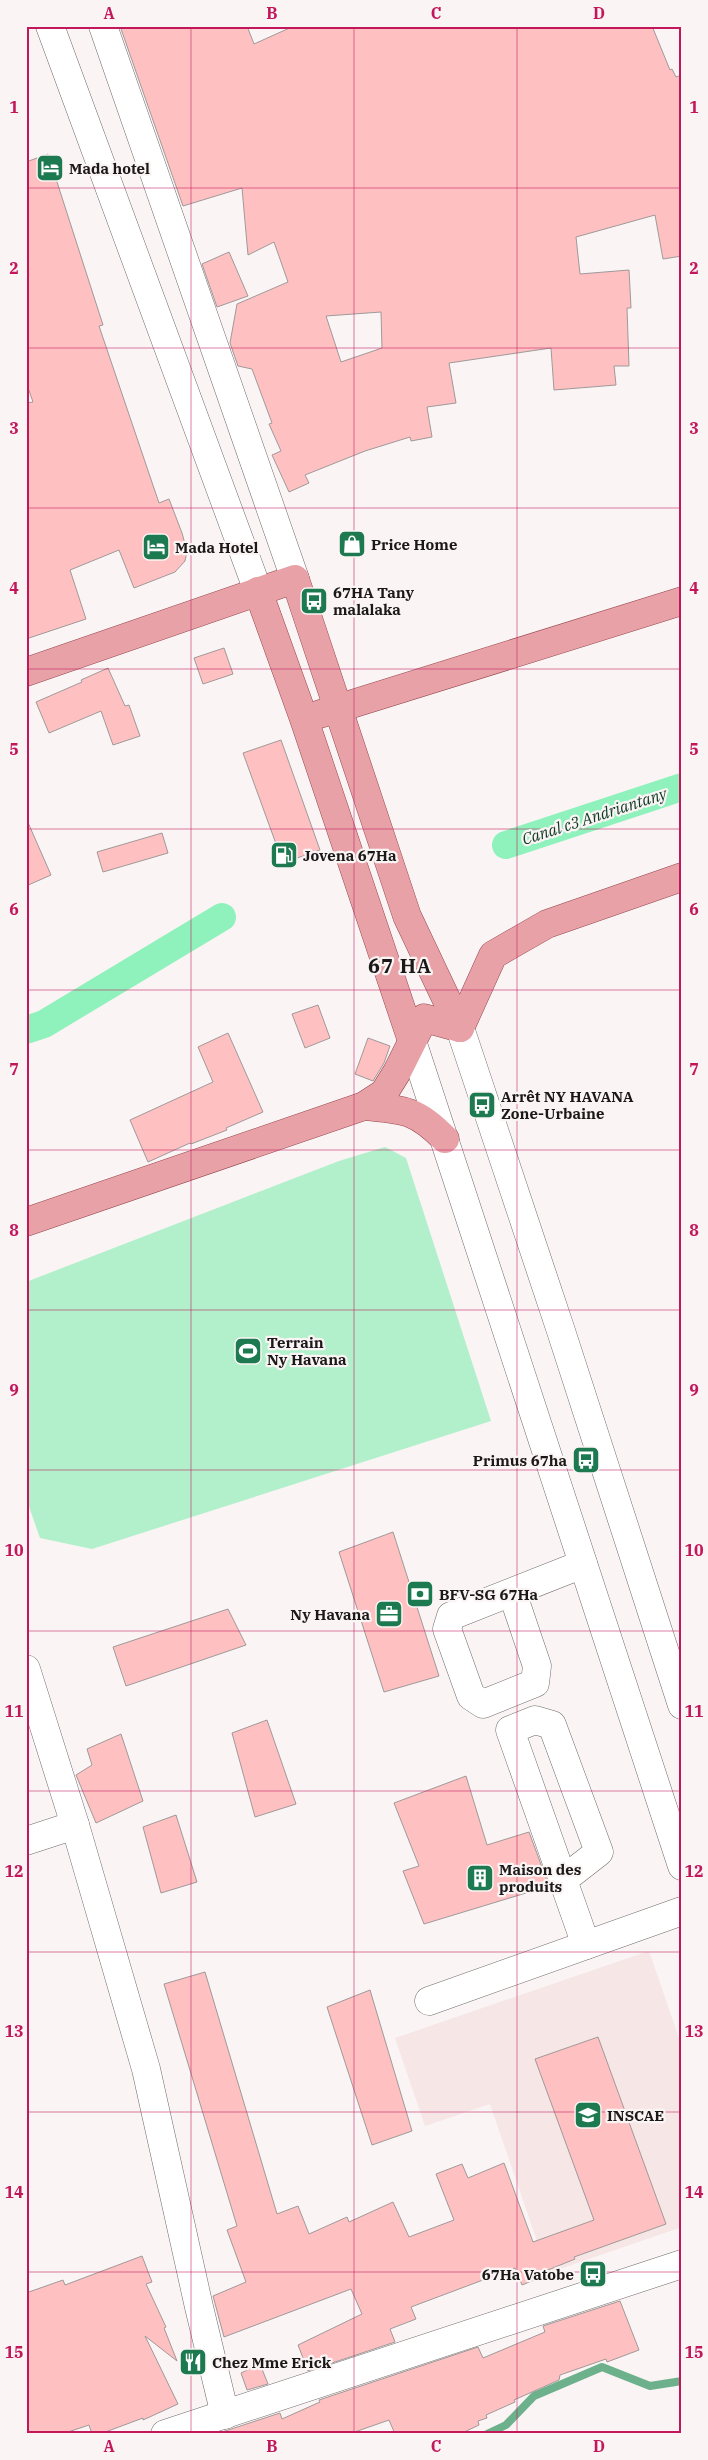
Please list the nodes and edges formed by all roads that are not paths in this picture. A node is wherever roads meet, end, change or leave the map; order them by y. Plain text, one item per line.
1 (50, 26) edge
2 (103, 26) edge
3 (295, 579) junction
4 (258, 591) junction
5 (682, 602) edge
6 (26, 672) edge
7 (338, 708) junction
8 (304, 719) junction
9 (682, 877) edge
10 (460, 1028) junction
11 (412, 1041) junction
12 (364, 1106) junction
13 (444, 1139) junction
14 (26, 1222) edge
15 (583, 1564) junction
16 (512, 1592) dead end
17 (26, 1669) edge
18 (682, 1704) edge
19 (75, 1825) junction
20 (26, 1841) edge
21 (682, 1866) edge
22 (563, 1880) junction
23 (682, 1911) edge
24 (586, 1945) junction
25 (429, 2001) dead end
26 (682, 2264) edge
27 (225, 2415) junction
28 (165, 2434) edge

1 - 4 street
2 - 3 street
3 - 4 main road
3 - 7 main road
4 - 6 main road
4 - 8 main road
5 - 7 main road
7 - 8 main road
7 - 10 main road
8 - 11 main road
9 - 10 main road
10 - 11 main road
10 - 18 street
11 - 12 main road
11 - 13 street
12 - 13 main road
12 - 14 main road
13 - 15 street
15 - 16 street
15 - 21 street
17 - 19 street
19 - 20 street
19 - 27 street
22 - 22 street
22 - 24 street
23 - 24 street
24 - 25 street
26 - 27 street
27 - 28 street

